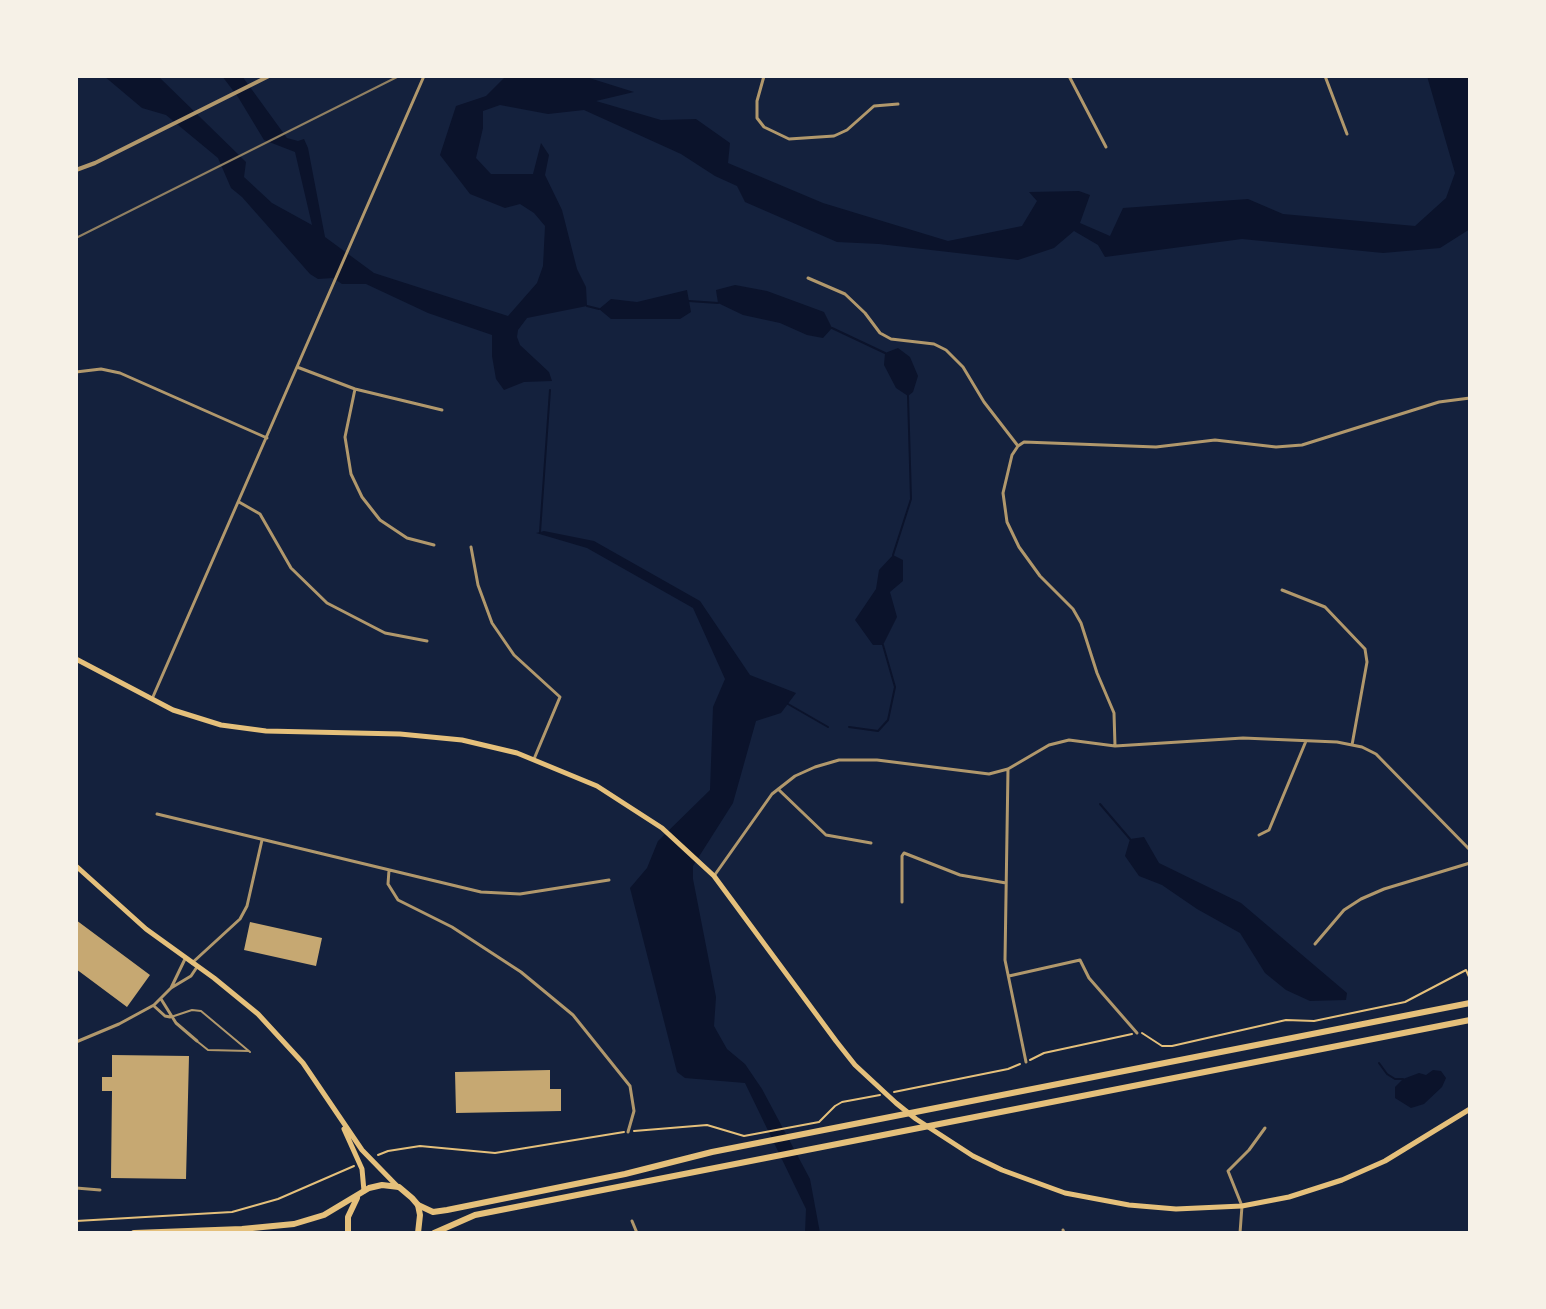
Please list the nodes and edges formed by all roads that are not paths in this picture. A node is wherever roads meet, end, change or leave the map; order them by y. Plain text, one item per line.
1 (269, 76) edge
2 (424, 76) edge
3 (764, 76) edge
4 (1069, 76) edge
5 (1325, 76) edge
6 (898, 104) dead end
7 (1347, 134) dead end
8 (1106, 147) dead end
9 (76, 170) edge
10 (808, 278) dead end
11 (297, 367) junction
12 (76, 372) edge
13 (355, 389) junction
14 (1470, 398) edge
15 (442, 410) dead end
16 (267, 438) junction
17 (1018, 446) junction
18 (239, 502) junction
19 (434, 545) dead end
20 (471, 547) dead end
21 (1282, 590) dead end
22 (427, 641) dead end
23 (76, 659) edge
24 (152, 699) junction
25 (1306, 741) junction
26 (1352, 745) junction
27 (1115, 746) junction
28 (534, 759) junction
29 (1008, 769) junction
30 (778, 789) junction
31 (157, 814) dead end
32 (1259, 835) dead end
33 (262, 839) junction
34 (871, 843) dead end
35 (1470, 850) edge
36 (1470, 863) edge
37 (76, 866) edge
38 (389, 870) junction
39 (714, 876) junction
40 (609, 880) dead end
41 (1006, 883) junction
42 (902, 902) dead end
43 (1315, 944) dead end
44 (185, 959) junction
45 (194, 965) junction
46 (1009, 976) junction
47 (171, 988) junction
48 (160, 999) junction
49 (1470, 1003) edge
50 (154, 1005) junction
51 (170, 1017) junction
52 (1470, 1020) edge
53 (1137, 1033) road end
54 (197, 1041) joint
55 (76, 1042) edge
56 (1026, 1062) road end
57 (1470, 1109) edge
58 (337, 1114) junction
59 (1265, 1128) dead end
60 (628, 1132) road end
61 (399, 1187) junction
62 (76, 1188) edge
63 (100, 1190) dead end
64 (361, 1193) junction
65 (418, 1205) junction
66 (1242, 1206) junction
67 (632, 1221) dead end
68 (134, 1233) edge
69 (348, 1233) edge
70 (418, 1233) edge
71 (434, 1233) edge
72 (637, 1233) edge
73 (1240, 1233) edge

1 - 9 street
2 - 11 street
3 - 6 street
4 - 8 street
5 - 7 street
10 - 17 street
11 - 13 street
11 - 16 street
12 - 16 street
13 - 15 street
13 - 19 street
14 - 17 street
16 - 18 street
17 - 27 street
18 - 22 street
18 - 24 street
20 - 28 street
21 - 26 street
23 - 24 main road
24 - 28 main road
25 - 26 street
25 - 27 street
25 - 32 street
26 - 35 street
27 - 29 street
28 - 39 main road
29 - 30 street
29 - 41 street
30 - 34 street
30 - 39 street
31 - 33 street
33 - 38 street
33 - 45 street
36 - 43 street
37 - 44 main road
38 - 40 street
38 - 60 street
39 - 66 main road
41 - 42 street
41 - 46 street
44 - 45 main road
44 - 47 street
45 - 47 street
45 - 58 main road
46 - 53 street
46 - 56 street
47 - 48 street
48 - 50 street
48 - 51 street
49 - 65 highway
50 - 51 street
50 - 55 street
51 - 54 street
51 - 54 lane
52 - 71 highway
57 - 66 main road
58 - 61 main road
58 - 64 main road
59 - 66 street
61 - 64 highway
61 - 65 highway
62 - 63 street
64 - 68 highway
64 - 69 highway
65 - 70 highway
66 - 73 street
67 - 72 street

